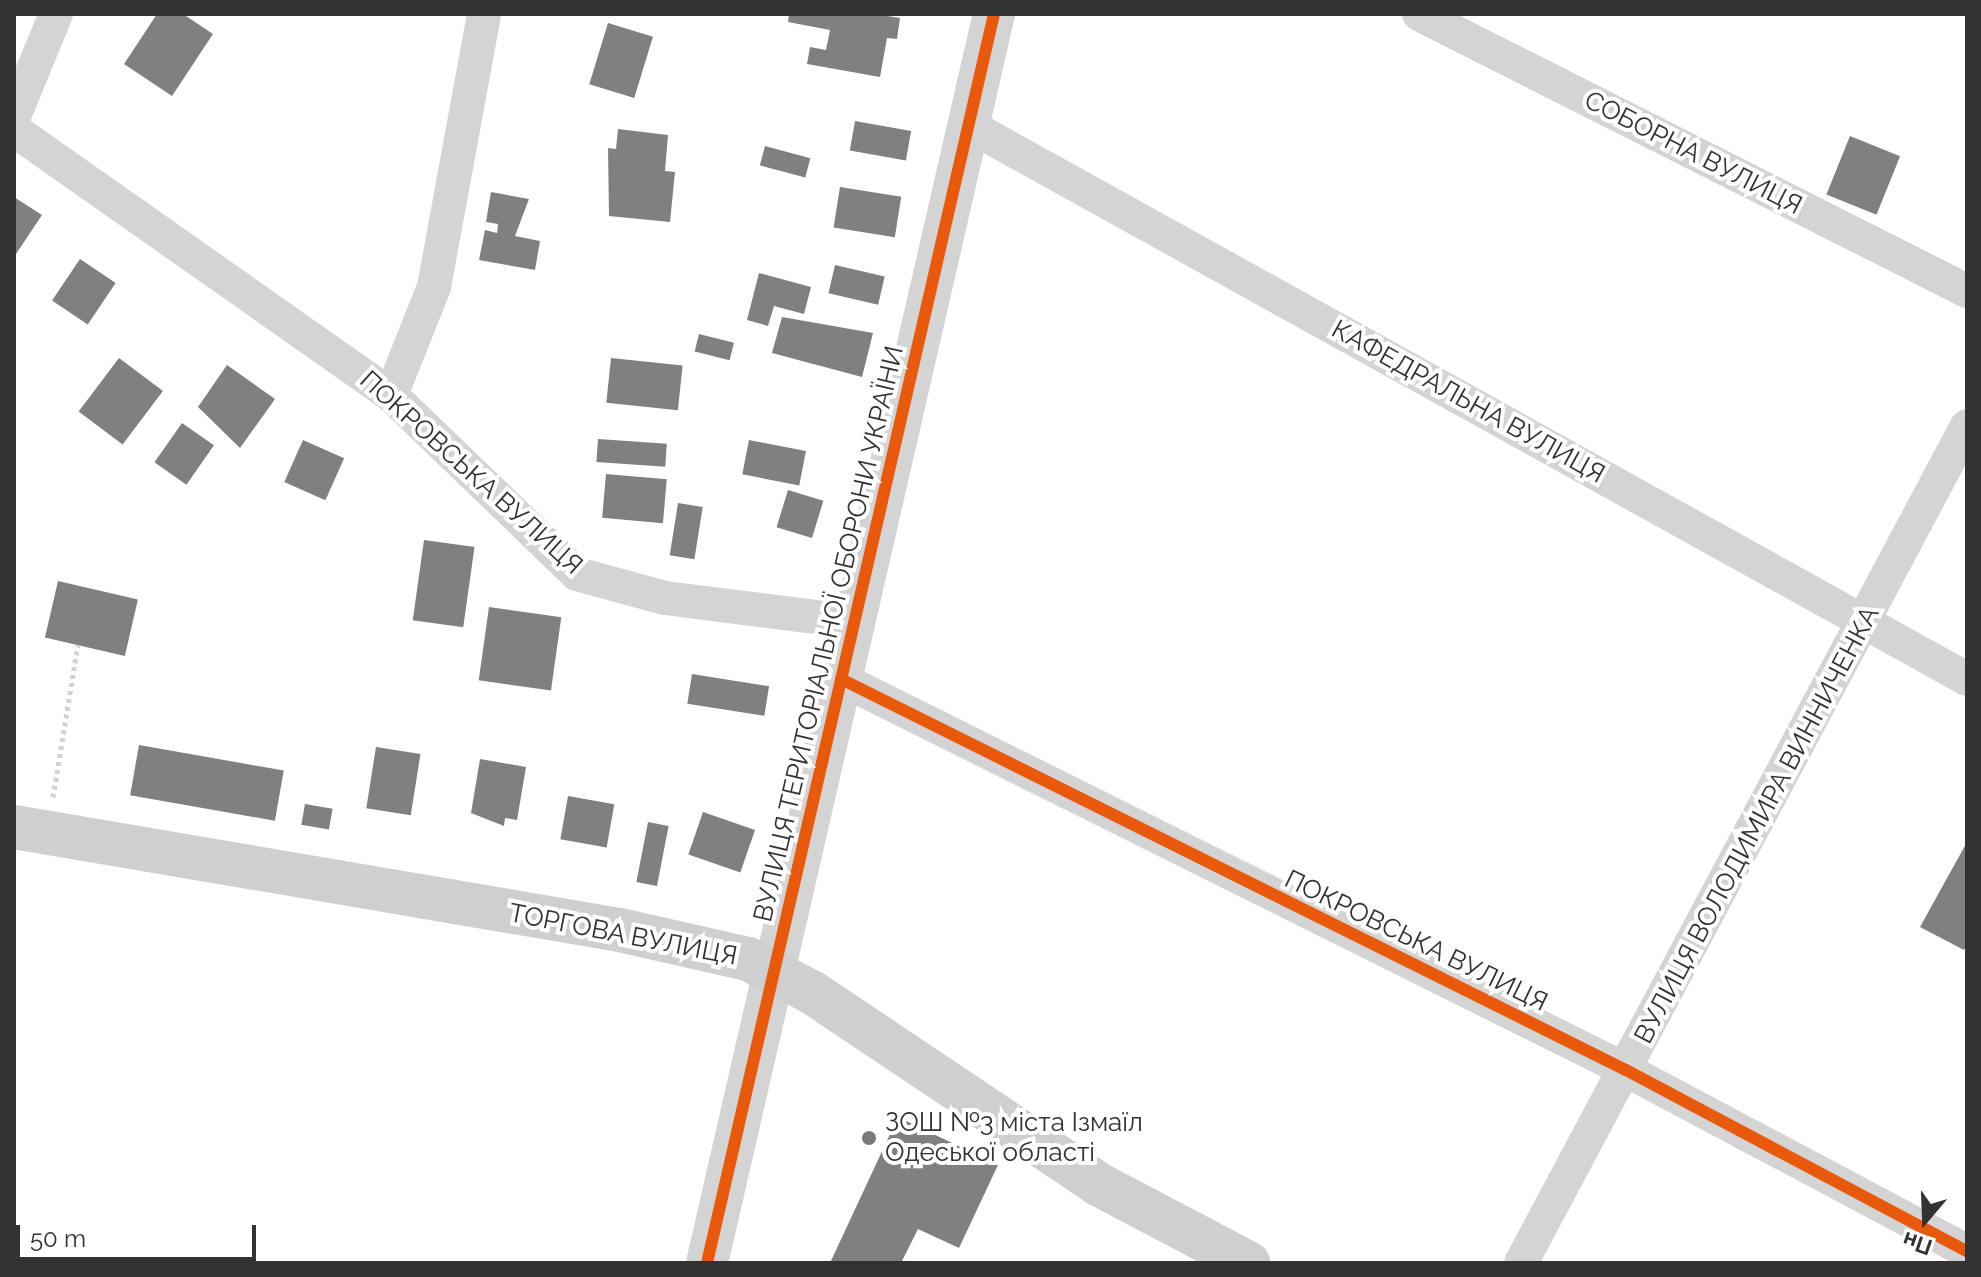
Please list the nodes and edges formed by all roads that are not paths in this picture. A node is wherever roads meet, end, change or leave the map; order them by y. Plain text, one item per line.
1 (56, 14) edge
2 (484, 14) edge
3 (994, 14) edge
4 (1419, 14) edge
5 (14, 116) edge
6 (968, 125) junction
7 (14, 130) edge
8 (1967, 291) edge
9 (391, 395) junction
10 (1967, 426) edge
11 (854, 622) junction
12 (1866, 622) junction
13 (841, 679) junction
14 (1967, 679) edge
15 (30, 830) edge
16 (774, 970) junction
17 (1626, 1070) junction
18 (1967, 1251) edge
19 (707, 1263) edge
20 (1248, 1263) edge
21 (1521, 1263) edge

1 - 5 street
2 - 9 street
3 - 6 street, ВУЛИЦЯ ТЕРИТОРІАЛЬНОЇ ОБОРОНИ УКРАЇНИ
4 - 8 street, СОБОРНА ВУЛИЦЯ
6 - 11 street, ВУЛИЦЯ ТЕРИТОРІАЛЬНОЇ ОБОРОНИ УКРАЇНИ
6 - 12 street, КАФЕДРАЛЬНА ВУЛИЦЯ
7 - 9 street, ПОКРОВСЬКА ВУЛИЦЯ
9 - 11 street, ПОКРОВСЬКА ВУЛИЦЯ
10 - 12 street, ВУЛИЦЯ ВОЛОДИМИРА ВИННИЧЕНКА
11 - 13 street, ВУЛИЦЯ ТЕРИТОРІАЛЬНОЇ ОБОРОНИ УКРАЇНИ
12 - 14 street, КАФЕДРАЛЬНА ВУЛИЦЯ
12 - 17 street, ВУЛИЦЯ ВОЛОДИМИРА ВИННИЧЕНКА
13 - 16 street, ВУЛИЦЯ ТЕРИТОРІАЛЬНОЇ ОБОРОНИ УКРАЇНИ
13 - 17 street, ПОКРОВСЬКА ВУЛИЦЯ
15 - 16 main road, ТОРГОВА ВУЛИЦЯ
16 - 19 street, ВУЛИЦЯ ТЕРИТОРІАЛЬНОЇ ОБОРОНИ УКРАЇНИ
16 - 20 main road, ТОРГОВА ВУЛИЦЯ
17 - 18 street, ПОКРОВСЬКА ВУЛИЦЯ
17 - 21 street, ВУЛИЦЯ ВОЛОДИМИРА ВИННИЧЕНКА

